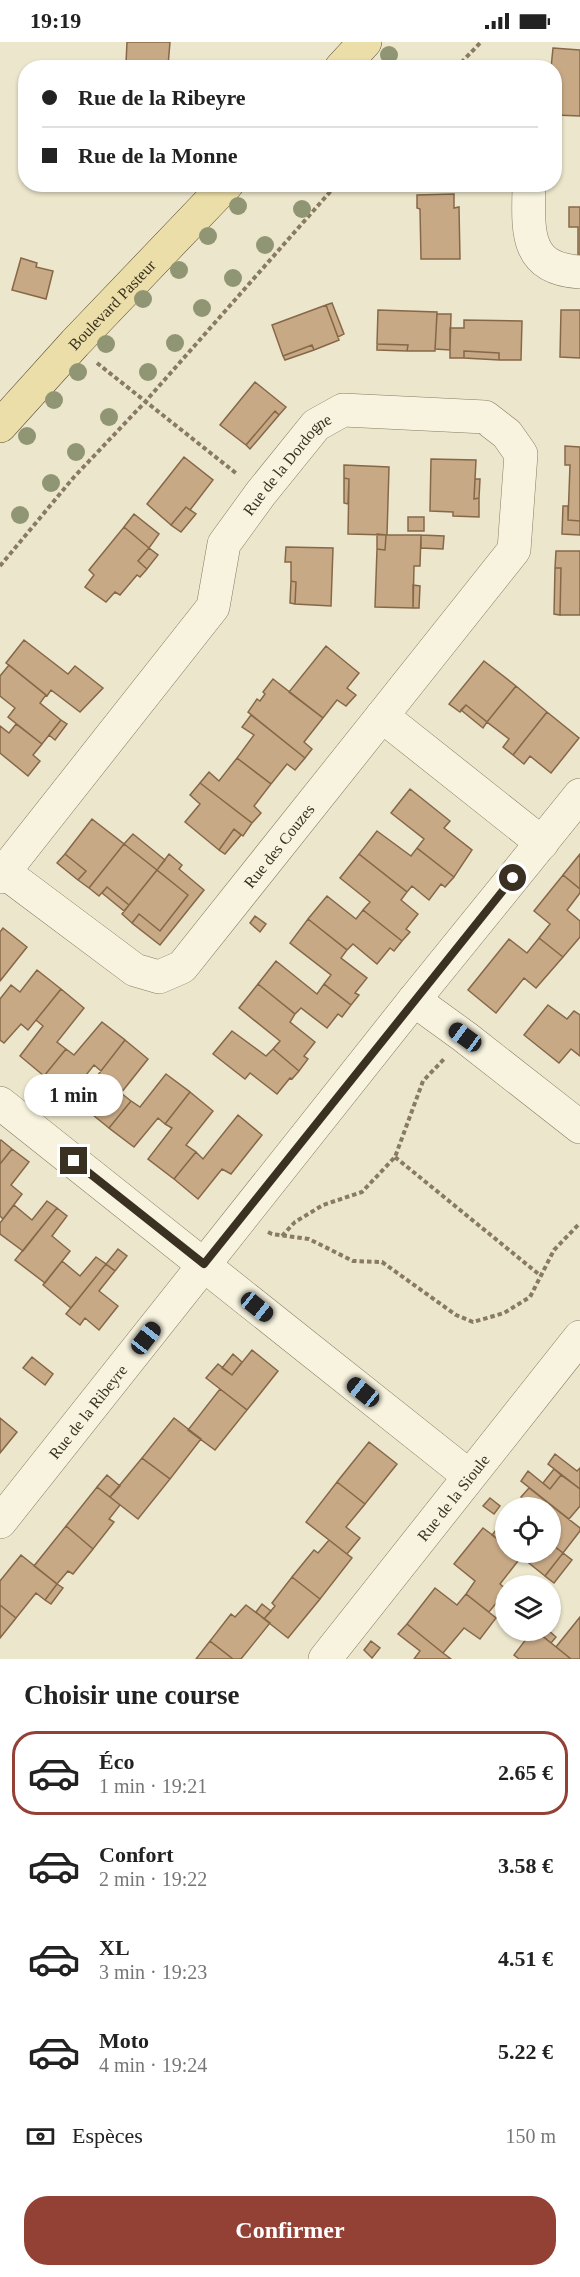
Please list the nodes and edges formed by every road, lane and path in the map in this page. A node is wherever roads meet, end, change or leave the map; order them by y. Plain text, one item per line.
1 (365, 42) edge
2 (481, 42) edge
3 (348, 60) edge
4 (464, 60) edge
5 (219, 192) edge
6 (330, 192) edge
7 (529, 192) edge
8 (580, 272) edge
9 (75, 343) junction
10 (145, 402) junction
11 (0, 426) edge
12 (261, 493) junction
13 (0, 566) edge
14 (382, 716) junction
15 (580, 795) edge
16 (542, 843) junction
17 (2, 875) edge
18 (414, 1000) junction
19 (465, 1037) junction
20 (0, 1103) edge
21 (580, 1127) edge
22 (395, 1157) junction
23 (244, 1213) junction
24 (580, 1223) edge
25 (282, 1236) junction
26 (204, 1264) junction
27 (541, 1276) junction
28 (580, 1337) edge
29 (469, 1476) junction
30 (0, 1522) edge
31 (325, 1659) edge

1 - 3 main road
2 - 4 path
5 - 9 main road, Boulevard Pasteur
6 - 10 path
7 - 8 street
9 - 10 path
9 - 11 main road, Boulevard Pasteur
10 - 12 path
10 - 13 path
12 - 14 street, Rue de la Dordogne
12 - 17 street, Rue de la Dordogne
14 - 16 street
14 - 17 street, Rue des Couzes
15 - 16 street, Rue de la Ribeyre
16 - 18 street, Rue de la Ribeyre
18 - 19 street
18 - 23 street, Rue de la Ribeyre
19 - 21 street
19 - 22 path
20 - 26 street
22 - 25 path
22 - 27 path
23 - 25 path
23 - 26 street, Rue de la Ribeyre
24 - 27 path
25 - 27 path
26 - 29 street
26 - 30 street, Rue de la Ribeyre
28 - 29 street, Rue de la Sioule
29 - 31 street, Rue de la Sioule

